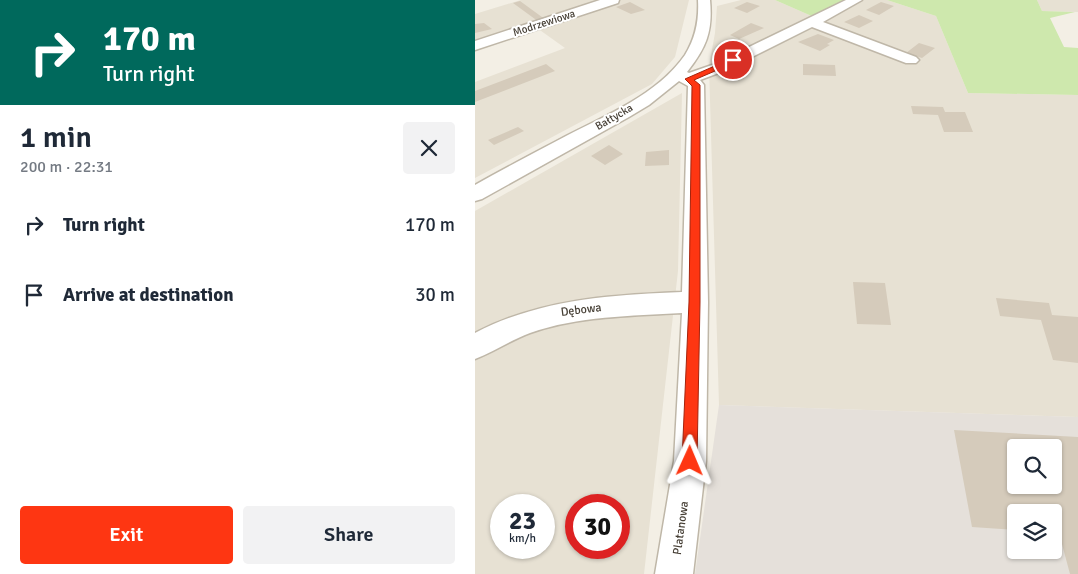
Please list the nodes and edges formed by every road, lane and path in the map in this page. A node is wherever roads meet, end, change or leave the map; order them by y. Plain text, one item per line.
1 (613, 0) edge
2 (704, 0) edge
3 (855, 0) edge
4 (811, 22) junction
5 (475, 46) edge
6 (911, 60) dead end
7 (683, 77) junction
8 (475, 194) edge
9 (695, 302) junction
10 (475, 347) edge
11 (674, 574) edge

1 - 5 street, Modrzewiowa
2 - 7 street, Bałtycka
3 - 4 street
4 - 6 street
4 - 7 street
7 - 8 street, Bałtycka
7 - 9 street, Platanowa
9 - 10 street, Dębowa
9 - 11 street, Platanowa

